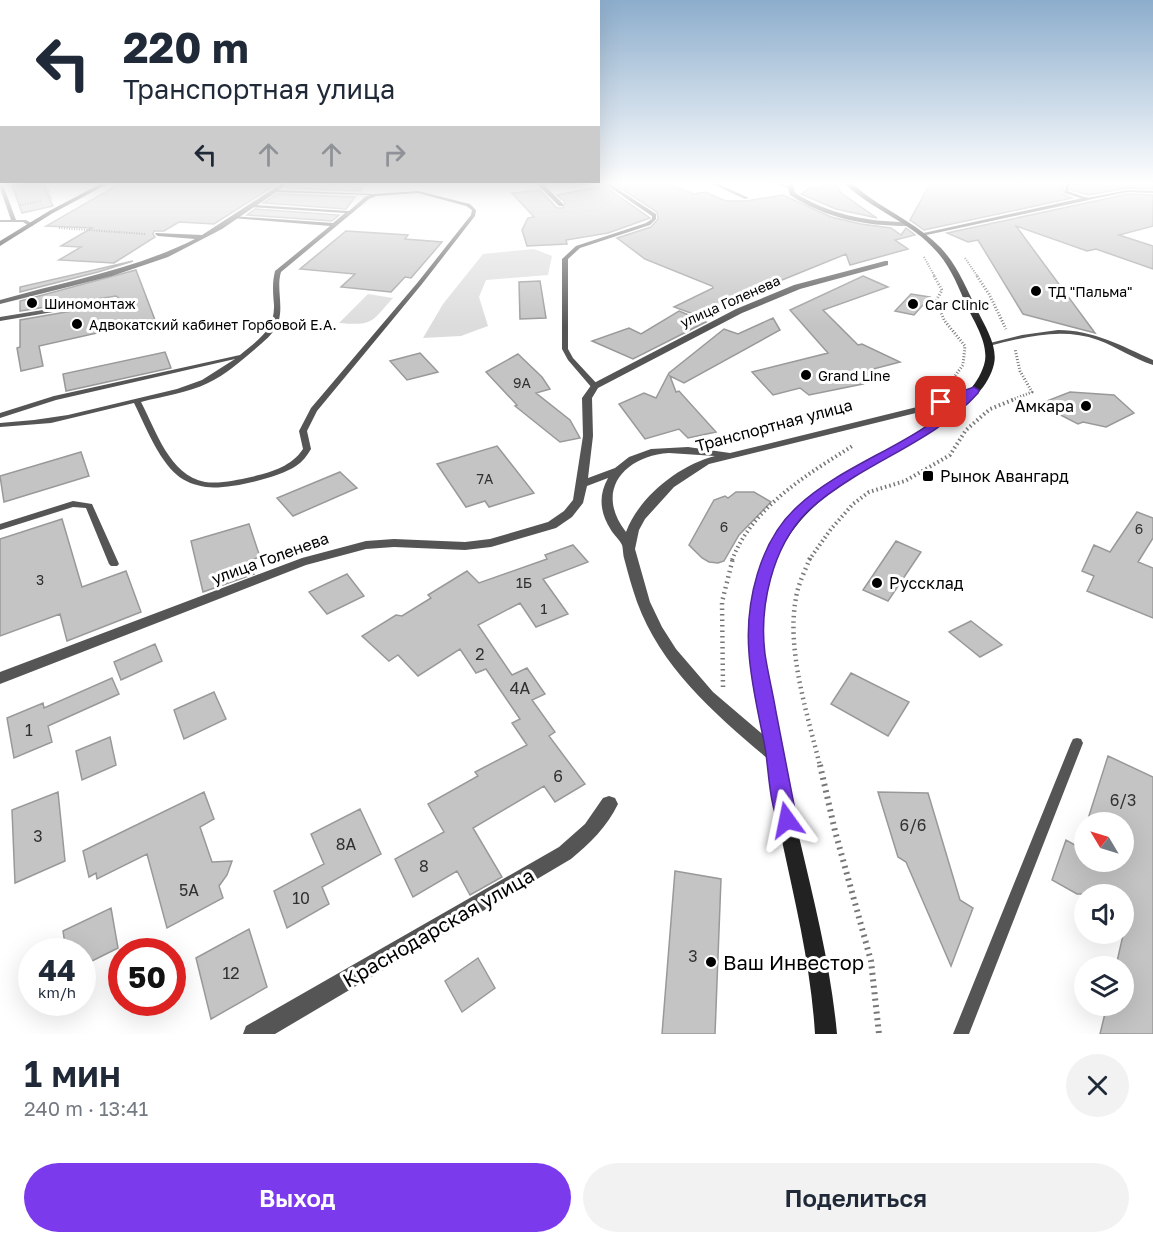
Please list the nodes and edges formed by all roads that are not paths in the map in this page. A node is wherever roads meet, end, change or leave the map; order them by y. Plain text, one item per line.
1 (18, 230) edge
2 (212, 230) edge
3 (327, 230) edge
4 (461, 230) edge
5 (630, 230) edge
6 (916, 230) edge
7 (940, 230) edge
8 (158, 234) dead end
9 (922, 234) junction
10 (202, 237) junction
11 (0, 244) edge
12 (885, 263) dead end
13 (116, 300) dead end
14 (0, 302) edge
15 (0, 319) edge
16 (988, 345) junction
17 (241, 356) junction
18 (1153, 363) edge
19 (596, 386) junction
20 (974, 390) junction
21 (137, 400) junction
22 (0, 416) edge
23 (0, 426) edge
24 (732, 455) junction
25 (616, 471) junction
26 (582, 484) junction
27 (0, 527) edge
28 (628, 544) junction
29 (114, 564) dead end
30 (0, 678) edge
31 (1077, 742) dead end
32 (774, 754) junction
33 (609, 804) dead end
34 (254, 1034) edge
35 (826, 1034) edge
36 (961, 1034) edge

1 - 11 main road
2 - 10 street
3 - 17 lane
4 - 21 lane
5 - 19 lane
6 - 9 main road
7 - 9 street
8 - 10 street
9 - 16 main road
10 - 14 street
12 - 19 street, улица Голенева
13 - 15 lane
16 - 18 lane
16 - 20 main road
17 - 21 lane
17 - 22 lane
19 - 26 street, улица Голенева
20 - 24 street, Транспортная улица
20 - 32 main road
21 - 23 lane
24 - 25 street
24 - 28 street, Транспортная улица
25 - 26 street
25 - 28 street
26 - 30 street, улица Голенева
27 - 29 lane
28 - 32 street
31 - 36 lane
32 - 35 main road
33 - 34 street, Краснодарская улица

